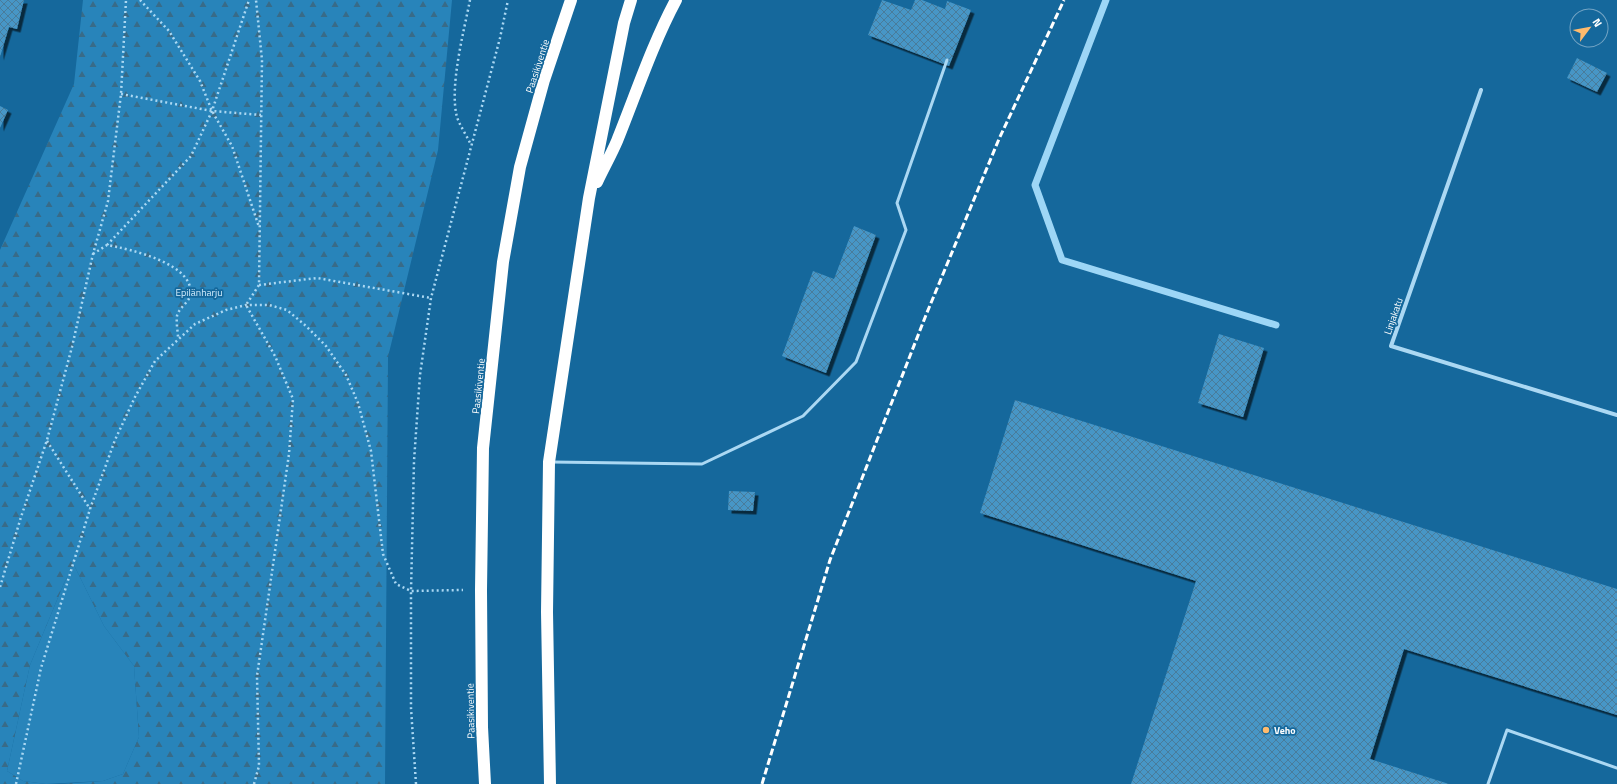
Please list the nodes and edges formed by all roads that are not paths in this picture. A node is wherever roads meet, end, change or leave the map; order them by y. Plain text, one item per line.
1 (571, 0) edge
2 (632, 0) edge
3 (676, 0) edge
4 (947, 60) dead end
5 (1481, 90) dead end
6 (589, 198) junction
7 (1617, 415) edge
8 (549, 462) junction
9 (1617, 768) edge
10 (485, 784) edge
11 (550, 784) edge
12 (1488, 784) edge

1 - 10 highway, Paasikiventie
2 - 6 highway
3 - 6 highway
4 - 8 lane
5 - 7 street, Linjakatu
6 - 8 highway
8 - 11 highway
9 - 12 lane

